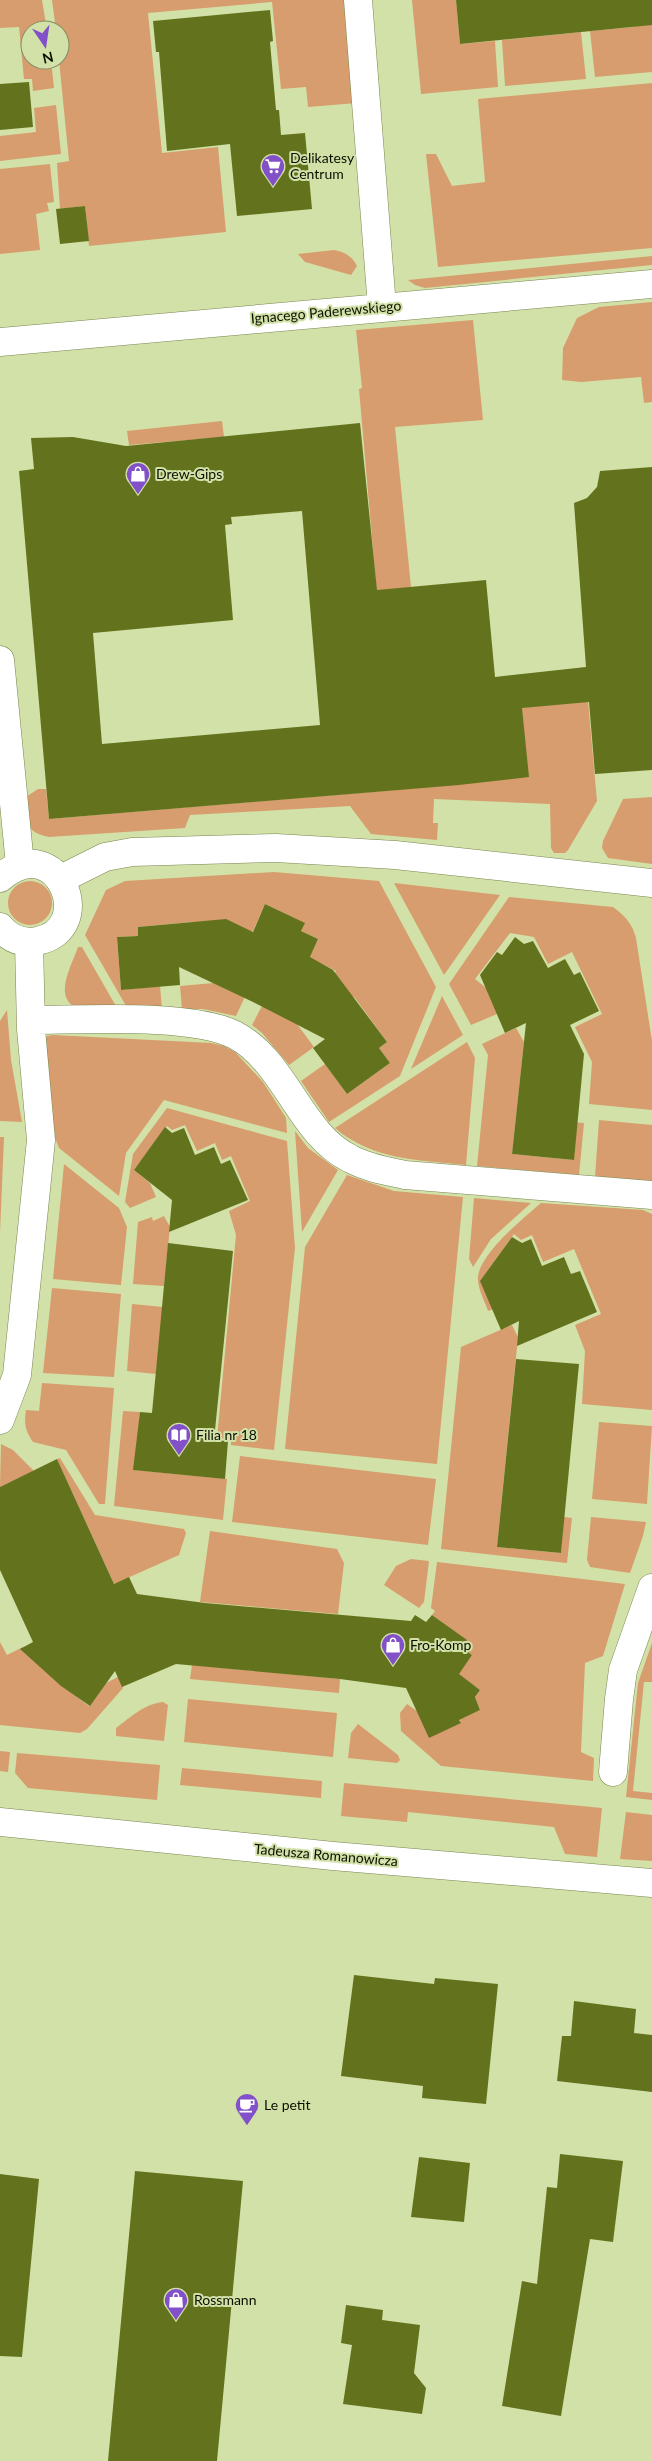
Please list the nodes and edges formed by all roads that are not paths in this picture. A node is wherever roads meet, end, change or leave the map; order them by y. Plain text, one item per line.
1 (358, 0) edge
2 (652, 284) edge
3 (382, 307) junction
4 (0, 342) edge
5 (0, 660) edge
6 (10, 871) edge
7 (61, 878) junction
8 (652, 883) edge
9 (0, 927) edge
10 (29, 942) junction
11 (31, 1020) junction
12 (652, 1195) edge
13 (0, 1420) edge
14 (651, 1595) edge
15 (613, 1772) dead end
16 (0, 1822) edge
17 (652, 1883) edge

1 - 3 street
2 - 3 street, Ignacego Paderewskiego
3 - 4 street, Ignacego Paderewskiego
5 - 6 street
6 - 7 street
7 - 8 street
7 - 10 street
9 - 10 street
10 - 11 street
11 - 12 street
11 - 13 street
14 - 15 street
16 - 17 street, Tadeusza Romanowicza

